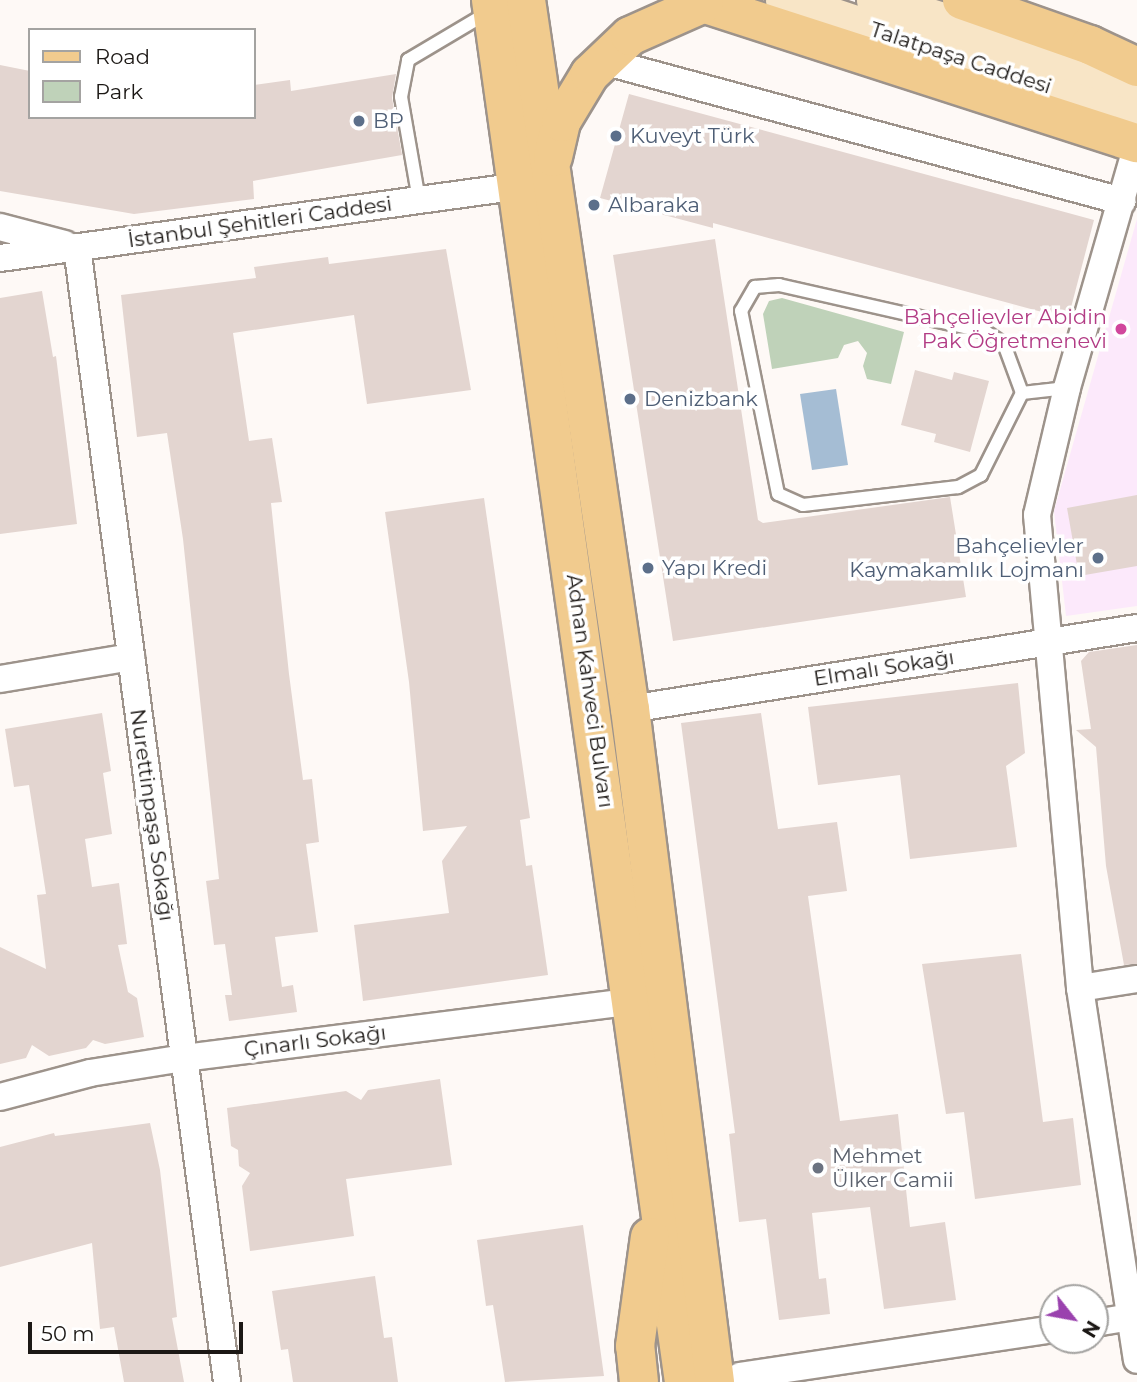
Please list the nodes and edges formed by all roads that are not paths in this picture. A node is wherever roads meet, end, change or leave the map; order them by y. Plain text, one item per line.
1 (784, 0) edge
2 (875, 0) edge
3 (962, 0) edge
4 (699, 1) edge
5 (504, 3) edge
6 (603, 61) junction
7 (1137, 66) edge
8 (1137, 82) edge
9 (1137, 119) edge
10 (1137, 144) edge
11 (520, 186) junction
12 (419, 200) junction
13 (1122, 201) junction
14 (556, 214) junction
15 (0, 227) edge
16 (77, 247) junction
17 (0, 258) edge
18 (1067, 388) junction
19 (1022, 393) junction
20 (1137, 628) edge
21 (1050, 640) junction
22 (131, 657) junction
23 (0, 679) edge
24 (630, 709) junction
25 (1137, 979) edge
26 (1080, 988) junction
27 (633, 1001) junction
28 (184, 1058) junction
29 (0, 1097) edge
30 (657, 1189) junction
31 (1134, 1317) edge
32 (1109, 1321) edge
33 (1039, 1331) edge
34 (1137, 1360) edge
35 (732, 1380) edge
36 (226, 1382) edge
37 (639, 1382) edge
38 (684, 1382) edge

1 - 9 main road, Talatpaşa Caddesi
2 - 8 main road, Talatpaşa Caddesi
3 - 7 main road
4 - 6 main road
4 - 10 main road
5 - 11 main road, Adnan Kahveci Bulvarı
5 - 12 lane
5 - 14 main road, Adnan Kahveci Bulvarı
6 - 13 street
6 - 14 main road
10 - 13 street
11 - 12 street, İstanbul Şehitleri Caddesi
11 - 27 main road, Adnan Kahveci Bulvarı
12 - 16 street, İstanbul Şehitleri Caddesi
13 - 18 street
14 - 24 main road, Adnan Kahveci Bulvarı
15 - 16 street
16 - 17 street, İstanbul Şehitleri Caddesi
16 - 22 street, Nurettinpaşa Sokağı
18 - 19 lane
18 - 21 street
19 - 19 lane
20 - 21 street, Elmalı Sokağı
21 - 24 street, Elmalı Sokağı
21 - 26 street
22 - 23 street
22 - 28 street, Nurettinpaşa Sokağı
24 - 35 main road, Adnan Kahveci Bulvarı
25 - 26 street
26 - 31 street
27 - 28 street, Çınarlı Sokağı
27 - 30 main road, Adnan Kahveci Bulvarı
28 - 29 street, Çınarlı Sokağı
28 - 36 street, Nurettinpaşa Sokağı
30 - 37 main road
30 - 38 main road, Adnan Kahveci Bulvarı
31 - 32 street
31 - 34 street
33 - 35 street

